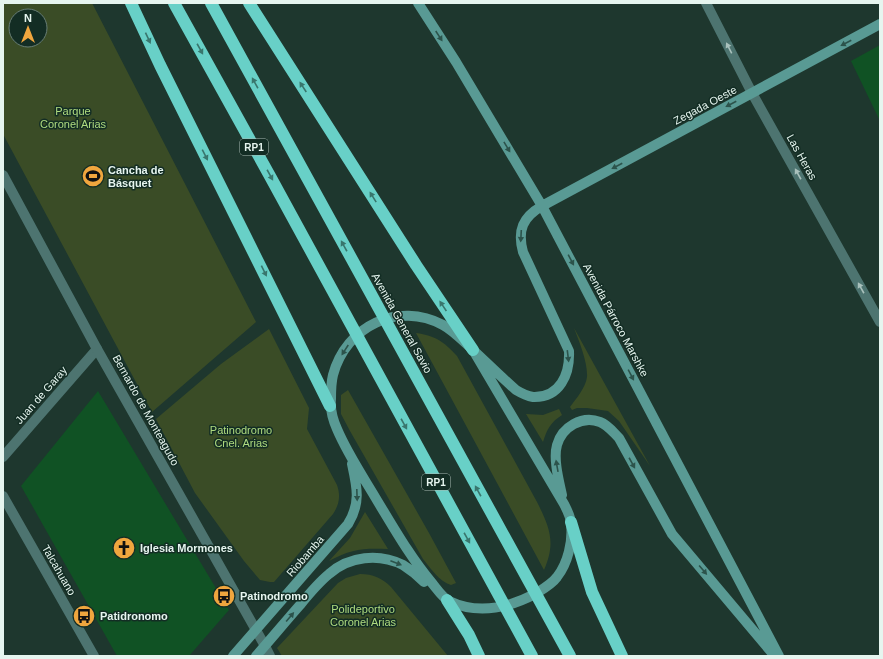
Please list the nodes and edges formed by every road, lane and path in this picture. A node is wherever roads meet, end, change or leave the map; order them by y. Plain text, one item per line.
1 (131, 3) edge
2 (174, 3) edge
3 (211, 3) edge
4 (249, 3) edge
5 (418, 3) edge
6 (706, 3) edge
7 (880, 24) edge
8 (752, 93) junction
9 (3, 175) edge
10 (542, 206) junction
11 (880, 322) edge
12 (97, 349) junction
13 (473, 350) junction
14 (330, 406) junction
15 (351, 456) junction
16 (3, 457) edge
17 (3, 496) edge
18 (564, 504) junction
19 (572, 522) junction
20 (444, 597) junction
21 (256, 631) junction
22 (265, 646) junction
23 (569, 654) edge
24 (94, 656) edge
25 (233, 656) edge
26 (256, 656) edge
27 (270, 656) edge
28 (479, 656) edge
29 (532, 656) edge
30 (622, 656) edge
31 (775, 656) edge
32 (779, 656) edge

1 -> 14 highway
2 -> 29 highway, RP1
23 -> 3 highway, Avenida General Savio / RP1
13 -> 4 highway
5 -> 10 main road, Avenida Párroco Marshke
8 -> 6 street, Las Heras
7 -> 8 main road, Zegada Oeste
8 -> 10 main road, Zegada Oeste
11 -> 8 street, Las Heras
9 - 12 street, Bernardo de Monteagudo
10 -> 13 main road, Zegada Oeste
10 -> 32 main road, Avenida Párroco Marshke
12 - 16 street, Juan de Garay
12 - 21 street, Bernardo de Monteagudo
13 -> 14 main road, Zegada Oeste
13 - 18 main road
14 - 15 main road
15 - 20 main road
15 -> 21 main road, Riobamba
17 - 24 street, Talcahuano
18 - 19 main road
18 -> 31 main road
19 - 20 main road
19 - 30 highway
22 -> 20 main road
20 - 28 highway
21 - 22 street, Bernardo de Monteagudo
21 - 25 main road, Riobamba
22 - 26 main road
22 - 27 street, Bernardo de Monteagudo

